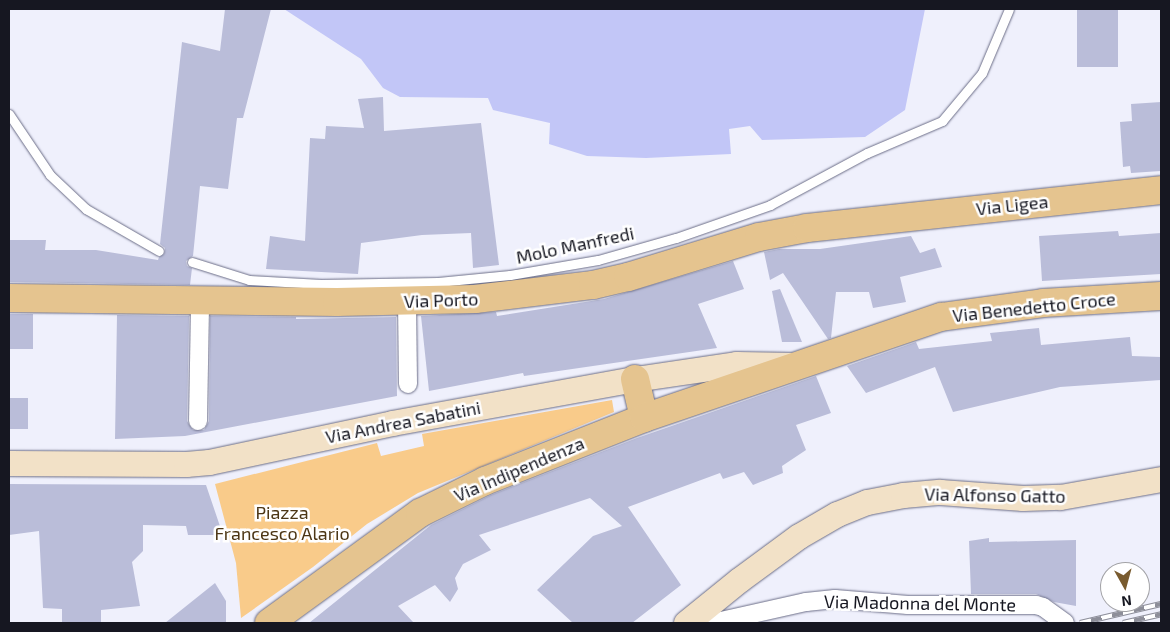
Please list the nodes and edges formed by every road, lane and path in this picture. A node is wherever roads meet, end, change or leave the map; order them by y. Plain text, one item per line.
1 (1009, 9) edge
2 (9, 114) edge
3 (1161, 190) edge
4 (863, 221) joint
5 (159, 251) dead end
6 (192, 262) dead end
7 (248, 290) junction
8 (1161, 296) edge
9 (9, 298) edge
10 (200, 301) junction
11 (406, 302) junction
12 (796, 366) junction
13 (635, 379) junction
14 (408, 384) dead end
15 (644, 418) junction
16 (198, 422) dead end
17 (9, 463) edge
18 (1161, 479) edge
19 (269, 623) edge
20 (686, 623) edge
21 (712, 623) edge
22 (1065, 623) edge

1 - 7 lane, Molo Manfredi
2 - 5 lane
3 - 4 main road, Via Ligea
4 - 11 main road, Via Porto
6 - 7 lane, Molo Manfredi
7 - 10 main road, Via Porto
7 - 11 main road, Via Porto
8 - 12 main road, Via Benedetto Croce
9 - 10 main road, Via Porto
10 - 16 street
11 - 14 street
12 - 13 main road, Via Andrea Sabatini
12 - 15 main road, Via Indipendenza
13 - 15 main road
13 - 17 main road, Via Andrea Sabatini
15 - 19 main road, Via Indipendenza
18 - 20 main road, Via Alfonso Gatto
21 - 22 street, Via Madonna del Monte

